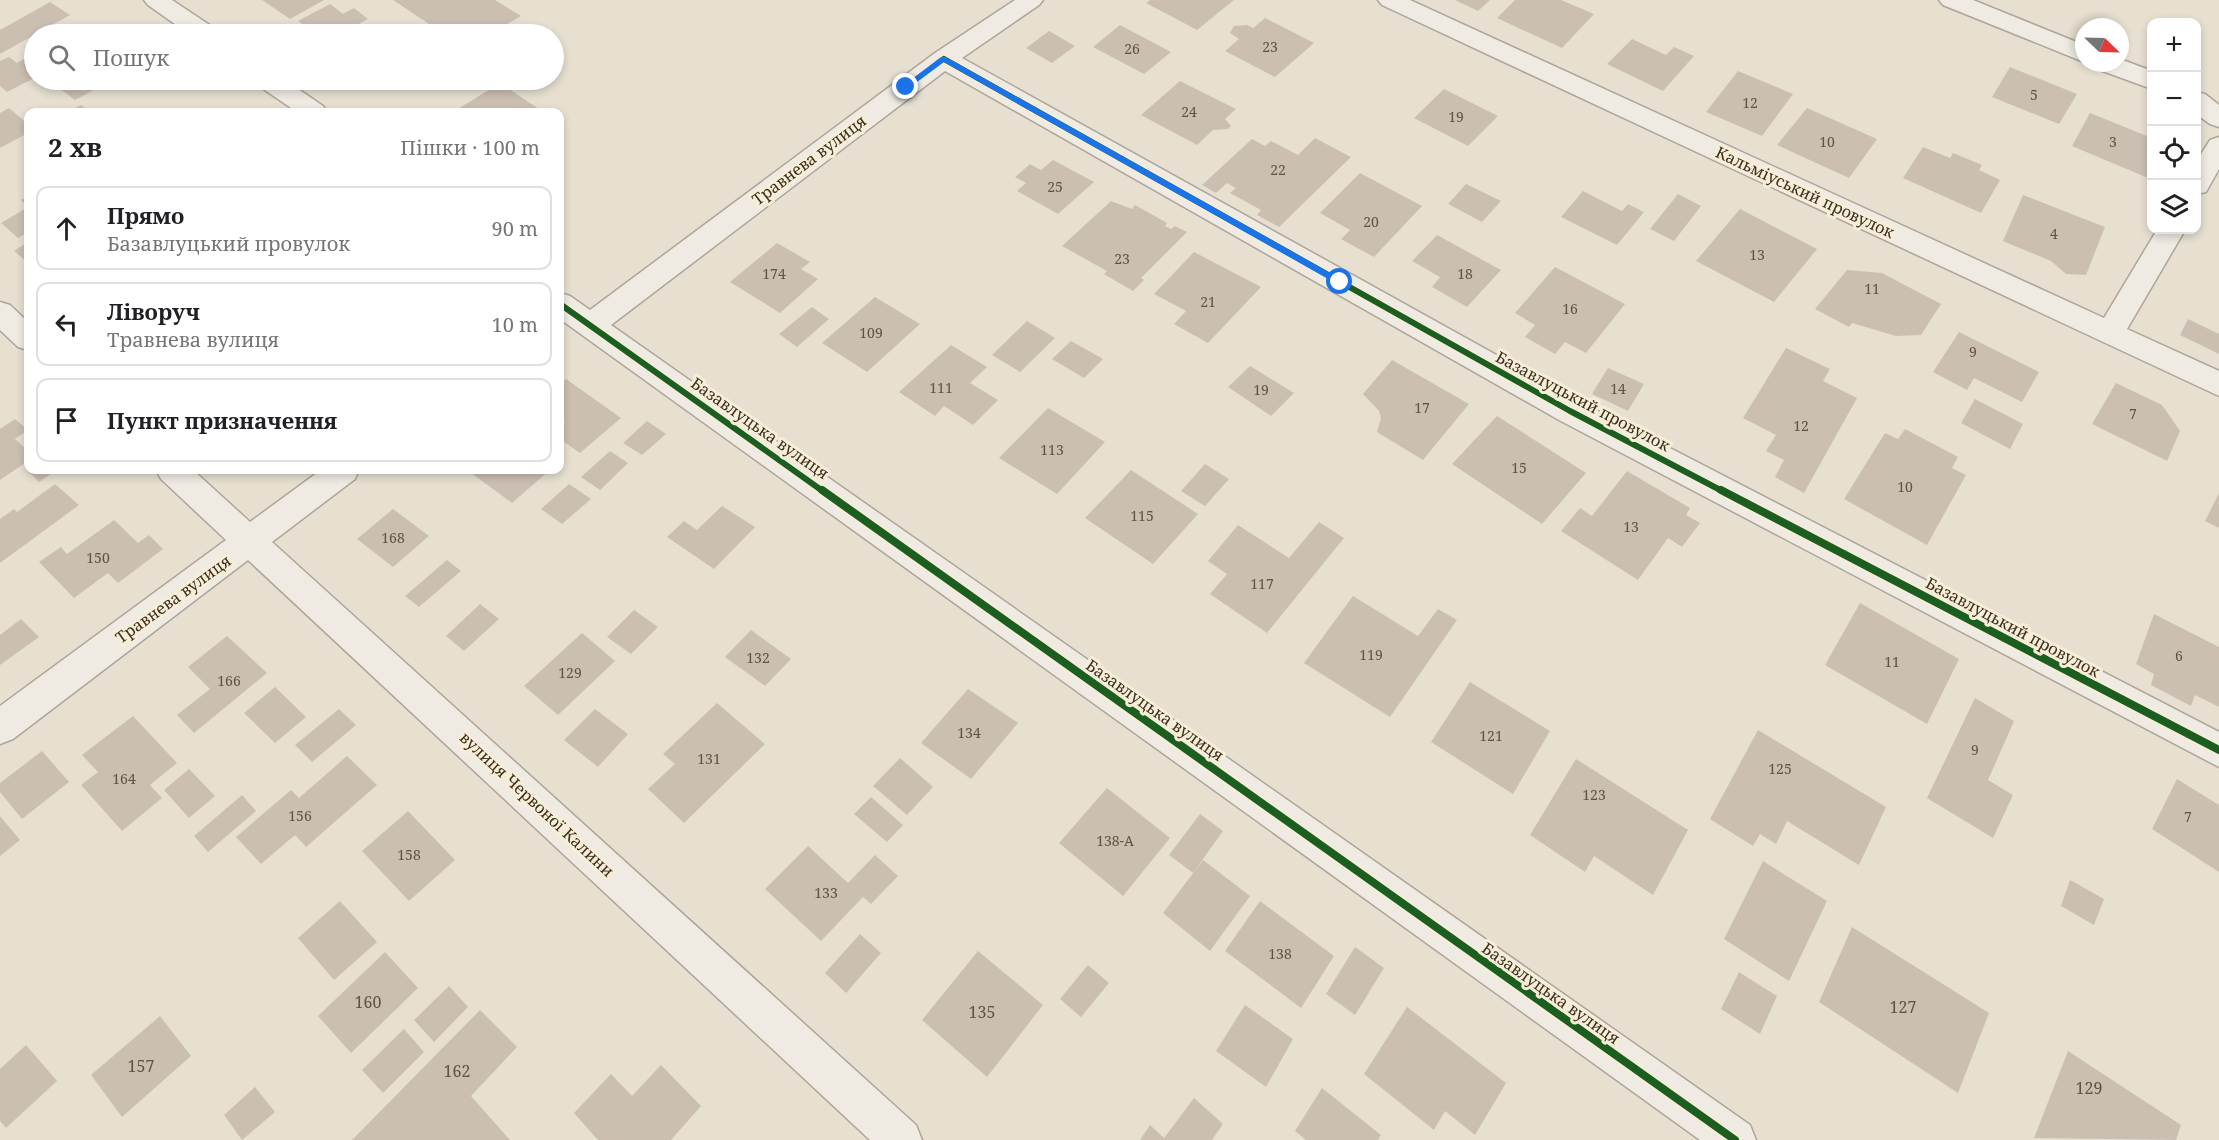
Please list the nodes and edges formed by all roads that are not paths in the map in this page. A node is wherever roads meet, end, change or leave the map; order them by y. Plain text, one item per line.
1 (156, 0) edge
2 (1031, 0) edge
3 (1390, 0) edge
4 (1951, 0) edge
5 (190, 24) edge
6 (2075, 50) edge
7 (944, 58) junction
8 (2128, 72) edge
9 (2147, 79) edge
10 (282, 90) edge
11 (2201, 104) edge
12 (308, 108) edge
13 (2219, 118) edge
14 (2219, 146) edge
15 (2199, 180) edge
16 (2169, 234) edge
17 (564, 307) edge
18 (0, 313) edge
19 (591, 325) junction
20 (2110, 333) junction
21 (24, 335) edge
22 (2219, 384) edge
23 (177, 474) edge
24 (339, 474) edge
25 (252, 541) junction
26 (0, 727) edge
27 (2219, 750) edge
28 (901, 1140) edge
29 (1735, 1140) edge

1 - 5 street
2 - 7 street, Травнева вулиця
3 - 20 street, Кальміуський провулок
4 - 6 street
7 - 19 street, Травнева вулиця
7 - 27 street, Базавлуцький провулок
8 - 9 street
10 - 12 street
11 - 13 street
14 - 15 street
16 - 20 street
17 - 19 street, Базавлуцька вулиця
18 - 21 street
19 - 29 street, Базавлуцька вулиця
20 - 22 street, Кальміуський провулок
23 - 25 street, вулиця Червоної Калини
24 - 25 street, Травнева вулиця
25 - 26 street, Травнева вулиця
25 - 28 street, вулиця Червоної Калини

